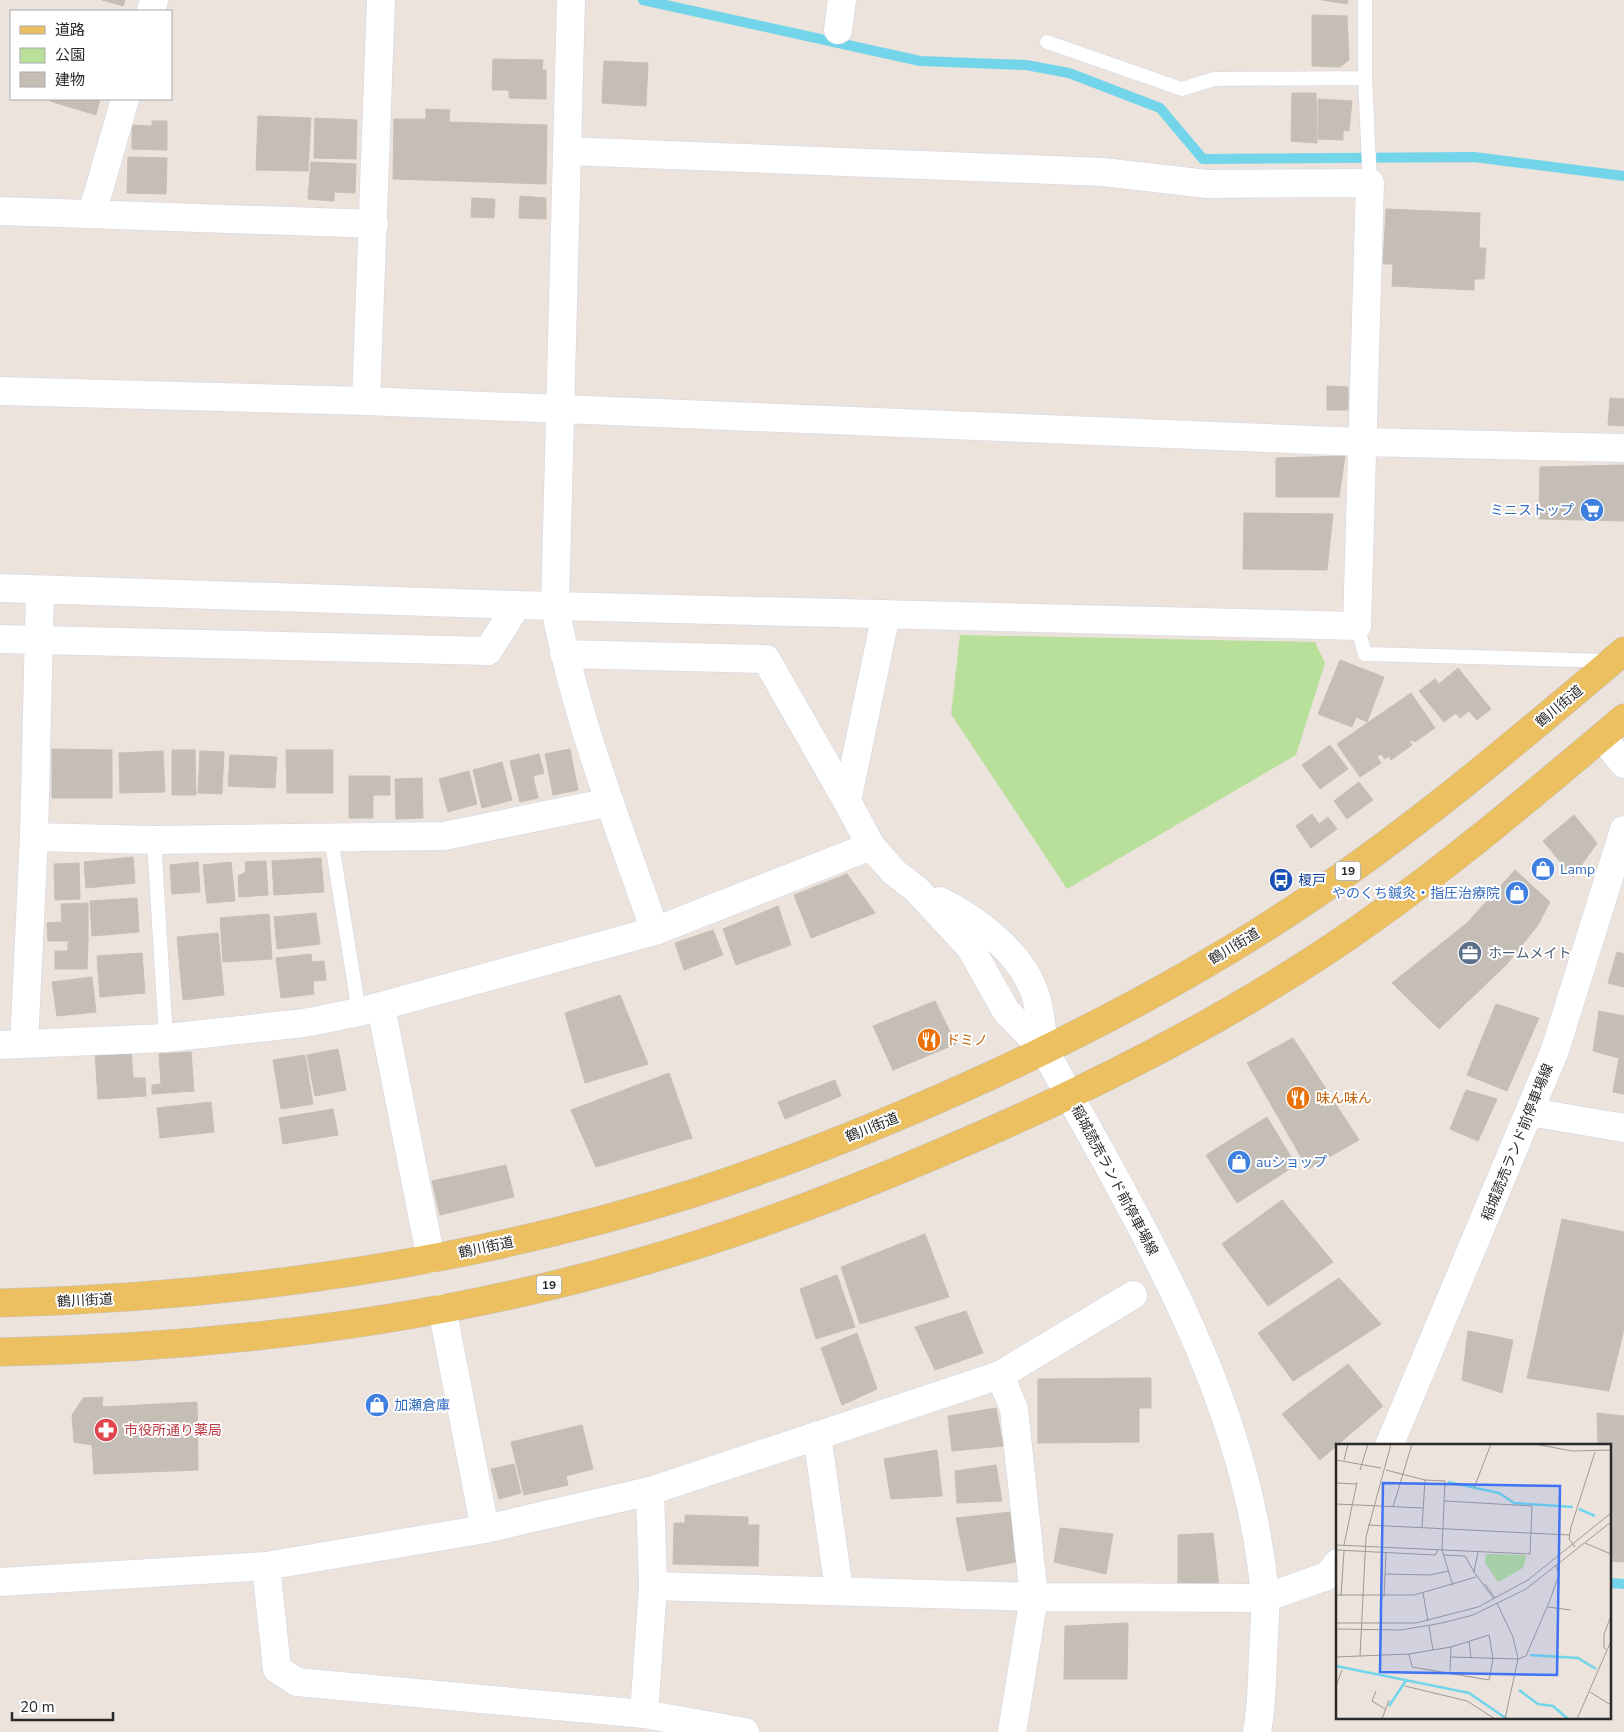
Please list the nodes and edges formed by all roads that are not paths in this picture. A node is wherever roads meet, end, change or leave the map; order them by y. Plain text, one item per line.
1 (381, 0) edge
2 (571, 0) edge
3 (842, 0) edge
4 (1365, 0) edge
5 (838, 30) dead end
6 (1047, 42) dead end
7 (1364, 78) junction
8 (126, 100) edge
9 (567, 151) junction
10 (1370, 183) junction
11 (0, 211) edge
12 (92, 214) junction
13 (374, 224) junction
14 (0, 391) edge
15 (366, 401) junction
16 (561, 411) junction
17 (1362, 442) junction
18 (1624, 448) edge
19 (0, 588) edge
20 (40, 590) junction
21 (517, 605) junction
22 (555, 606) junction
23 (886, 614) junction
24 (1357, 626) junction
25 (0, 639) edge
26 (38, 640) junction
27 (564, 654) junction
28 (1618, 656) edge
29 (1624, 718) edge
30 (1602, 737) junction
31 (1624, 764) edge
32 (847, 801) junction
33 (610, 802) junction
34 (1624, 830) edge
35 (34, 837) junction
36 (330, 838) junction
37 (154, 840) junction
38 (871, 846) junction
39 (655, 931) junction
40 (370, 1009) junction
41 (166, 1038) junction
42 (12, 1045) edge
43 (1045, 1051) junction
44 (1069, 1096) junction
45 (1530, 1112) junction
46 (1624, 1128) edge
47 (431, 1259) junction
48 (1133, 1295) dead end
49 (0, 1303) edge
50 (442, 1308) junction
51 (0, 1352) edge
52 (1000, 1375) junction
53 (816, 1435) junction
54 (1390, 1444) edge
55 (650, 1491) junction
56 (485, 1529) junction
57 (1336, 1565) edge
58 (266, 1566) junction
59 (0, 1582) edge
60 (653, 1586) junction
61 (839, 1590) junction
62 (1034, 1597) junction
63 (1265, 1598) junction
64 (644, 1714) junction
65 (745, 1732) edge
66 (1012, 1732) edge
67 (1258, 1732) edge

1 - 13 street
2 - 9 street
3 - 5 street
4 - 7 lane
6 - 7 lane
7 - 10 lane
8 - 12 street
9 - 10 street
9 - 16 street
10 - 17 street
11 - 12 street
12 - 13 street
13 - 15 street
14 - 15 street
15 - 16 street
16 - 17 street
16 - 22 street
17 - 18 street
17 - 24 street
19 - 20 street
20 - 21 street
20 - 26 street
21 - 22 street
21 - 26 street
22 - 23 street
22 - 27 street
23 - 24 street
23 - 32 street
24 - 28 lane
25 - 26 street
26 - 35 street
27 - 32 street, 稲城読売ランド前停車場線
27 - 33 street
28 - 43 main road, 鶴川街道 / 19
29 - 30 main road, 19
30 - 31 street
30 - 44 main road, 19
32 - 38 street, 稲城読売ランド前停車場線
33 - 36 street
33 - 39 street
34 - 45 street, 稲城読売ランド前停車場線
35 - 37 street
35 - 42 street
36 - 37 street
36 - 40 lane
37 - 41 lane
38 - 39 street
38 - 43 street, 稲城読売ランド前停車場線
39 - 40 street
40 - 41 street
40 - 47 street
41 - 42 street
43 - 44 street, 稲城読売ランド前停車場線
43 - 47 main road, 鶴川街道 / 19
44 - 50 main road, 19
44 - 63 street, 稲城読売ランド前停車場線
45 - 46 street
45 - 54 street, 稲城読売ランド前停車場線
47 - 49 main road, 鶴川街道 / 19
48 - 52 street
50 - 51 main road, 19
50 - 56 street
52 - 53 street
52 - 62 street
53 - 55 street
53 - 61 street
55 - 56 street
55 - 60 street
56 - 58 street
57 - 63 street
58 - 59 street
58 - 64 street
60 - 61 street
60 - 64 street
61 - 62 street
62 - 63 street
62 - 66 street
63 - 67 street, 稲城読売ランド前停車場線
64 - 65 street

